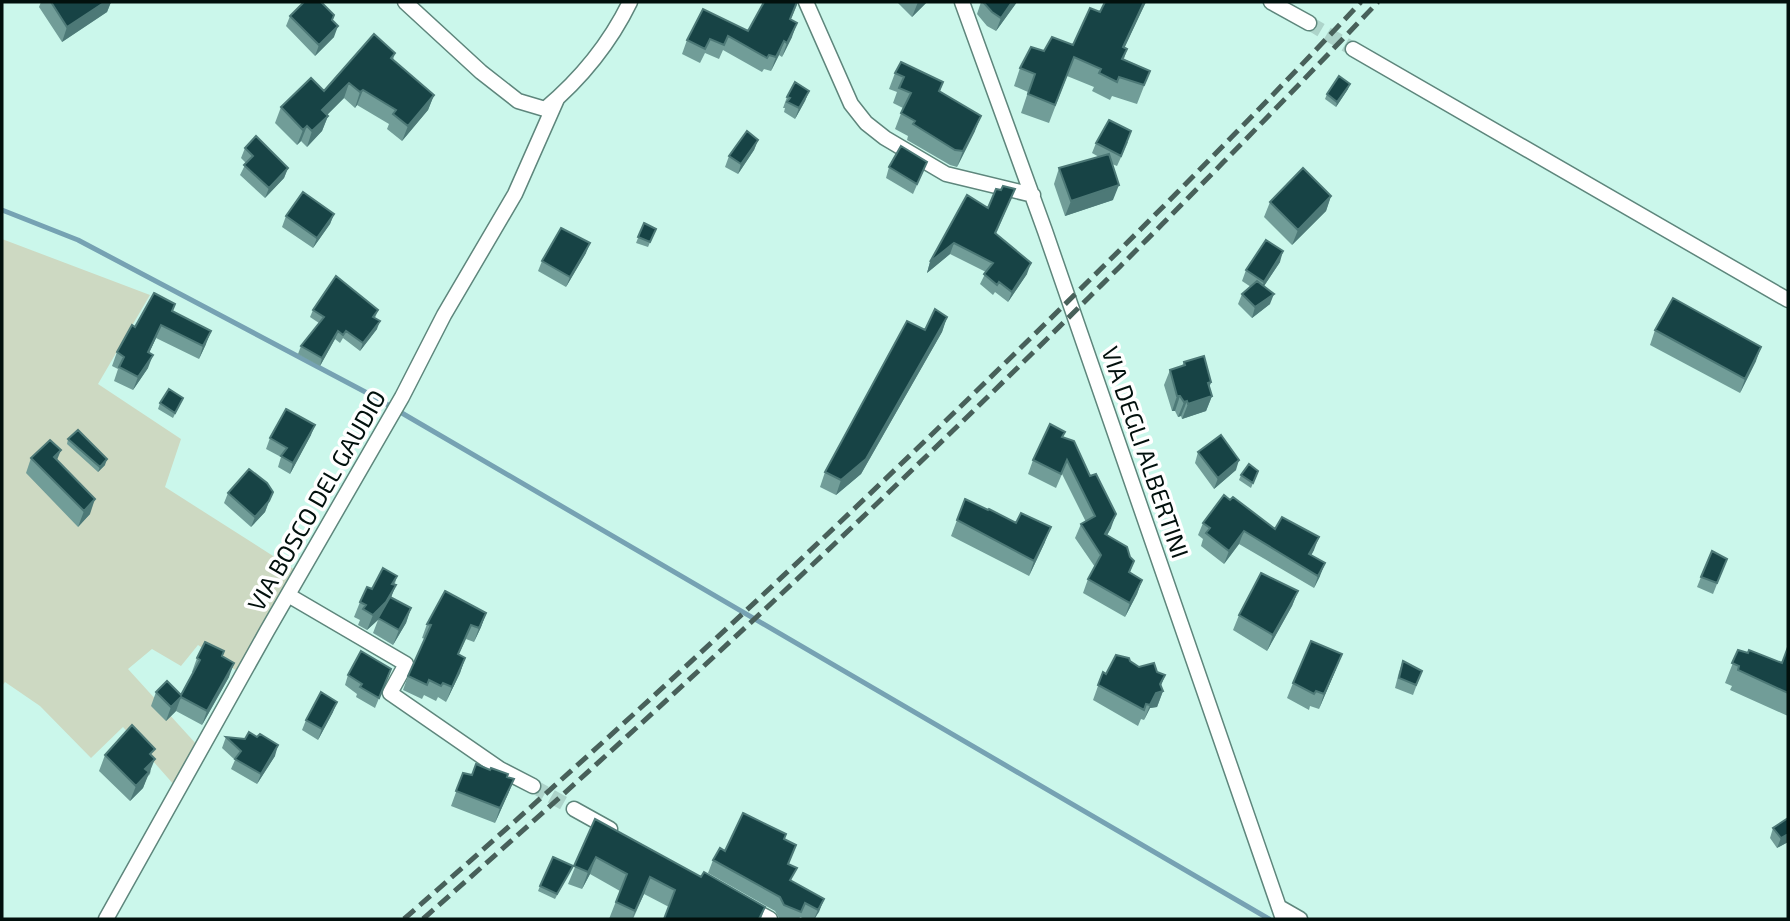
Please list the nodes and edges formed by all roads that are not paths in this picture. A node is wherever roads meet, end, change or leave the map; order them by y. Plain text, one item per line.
1 (405, 2) edge
2 (630, 2) edge
3 (806, 2) edge
4 (962, 2) edge
5 (1271, 2) edge
6 (1309, 23) tunnel mouth
7 (1353, 50) tunnel mouth
8 (557, 99) junction
9 (1032, 195) junction
10 (1788, 300) edge
11 (288, 595) junction
12 (533, 786) tunnel mouth
13 (574, 809) tunnel mouth
14 (620, 835) edge
15 (735, 900) edge
16 (1281, 913) edge
17 (106, 919) edge
18 (770, 919) edge
19 (1300, 919) edge

1 - 8 street
2 - 8 street
3 - 9 street
4 - 9 street, VIA DEGLI ALBERTINI
5 - 6 street
7 - 10 street
8 - 11 street, VIA BOSCO DEL GAUDIO
9 - 16 street, VIA DEGLI ALBERTINI
11 - 12 street
11 - 17 street, VIA BOSCO DEL GAUDIO
13 - 14 street
15 - 18 street
16 - 19 street

